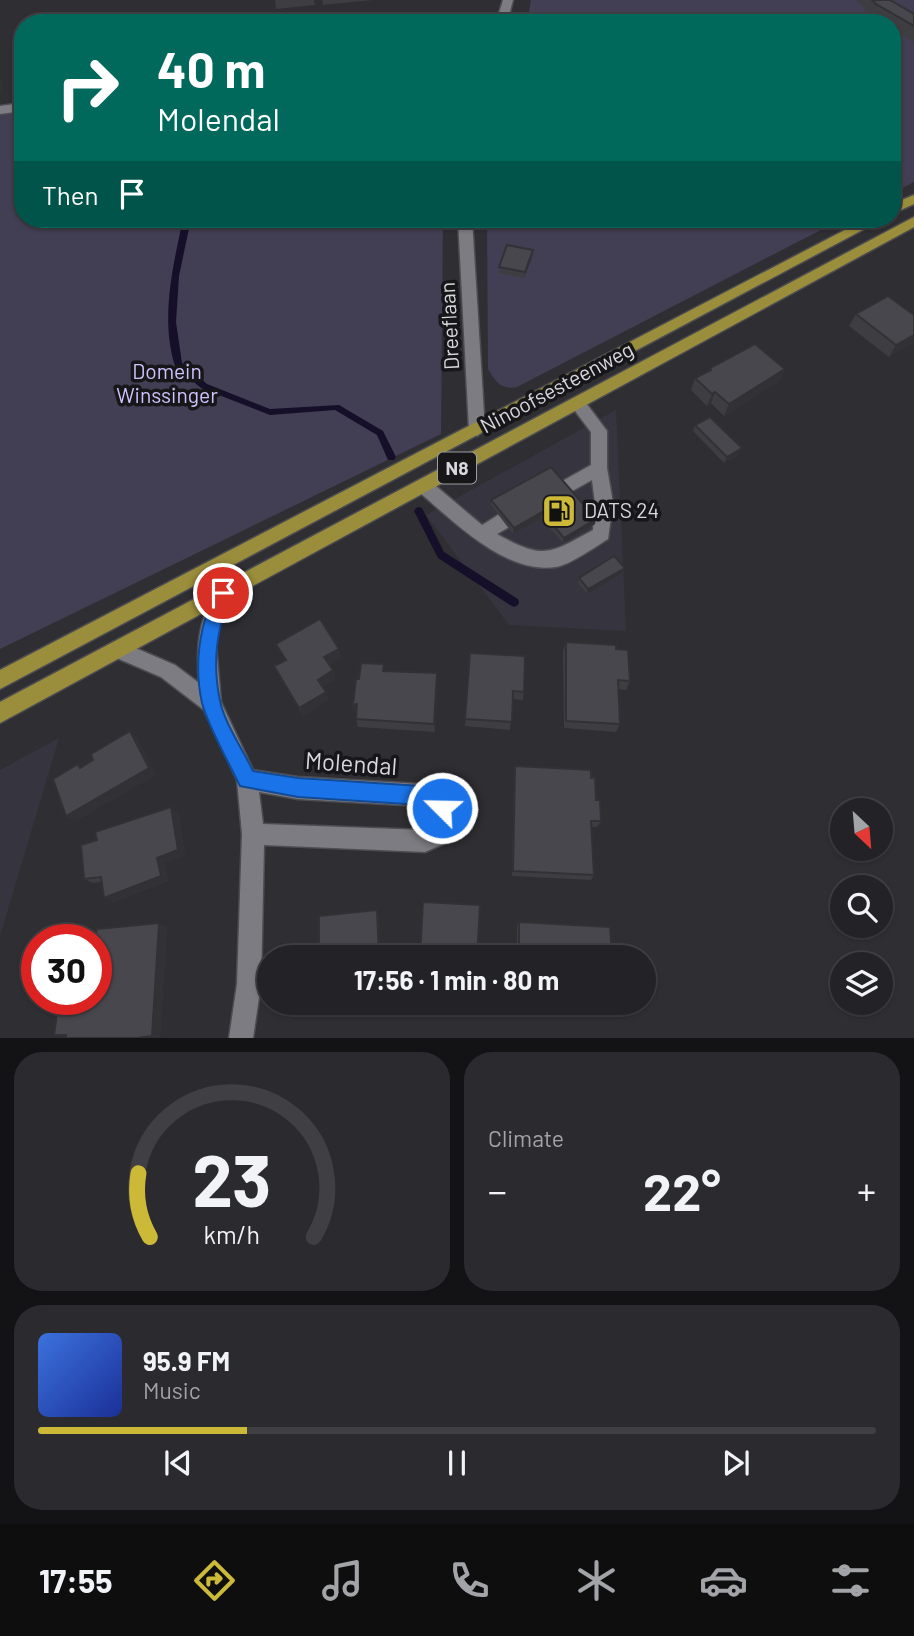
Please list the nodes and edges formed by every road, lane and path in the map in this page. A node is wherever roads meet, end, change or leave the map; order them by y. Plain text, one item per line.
1 (914, 222) edge
2 (466, 228) edge
3 (859, 228) edge
4 (577, 403) junction
5 (477, 430) junction
6 (599, 468) junction
7 (424, 486) junction
8 (481, 534) junction
9 (223, 593) junction
10 (119, 650) junction
11 (0, 680) edge
12 (211, 703) junction
13 (0, 713) edge
14 (247, 779) junction
15 (253, 834) junction
16 (241, 1038) edge

1 - 4 main road, Ninoofsesteenweg / N8
2 - 5 street, Dreeflaan
3 - 5 main road, Ninoofsesteenweg / N8
4 - 6 street
4 - 7 main road, Ninoofsesteenweg / N8
5 - 11 main road, Ninoofsesteenweg / N8
6 - 8 street
6 - 8 street
7 - 8 street
7 - 9 main road, Ninoofsesteenweg / N8
9 - 10 main road, Ninoofsesteenweg / N8
9 - 12 street
10 - 12 street
10 - 13 main road, Ninoofsesteenweg / N8
12 - 14 street
14 - 15 street
14 - 15 street, Molendal
15 - 16 street

